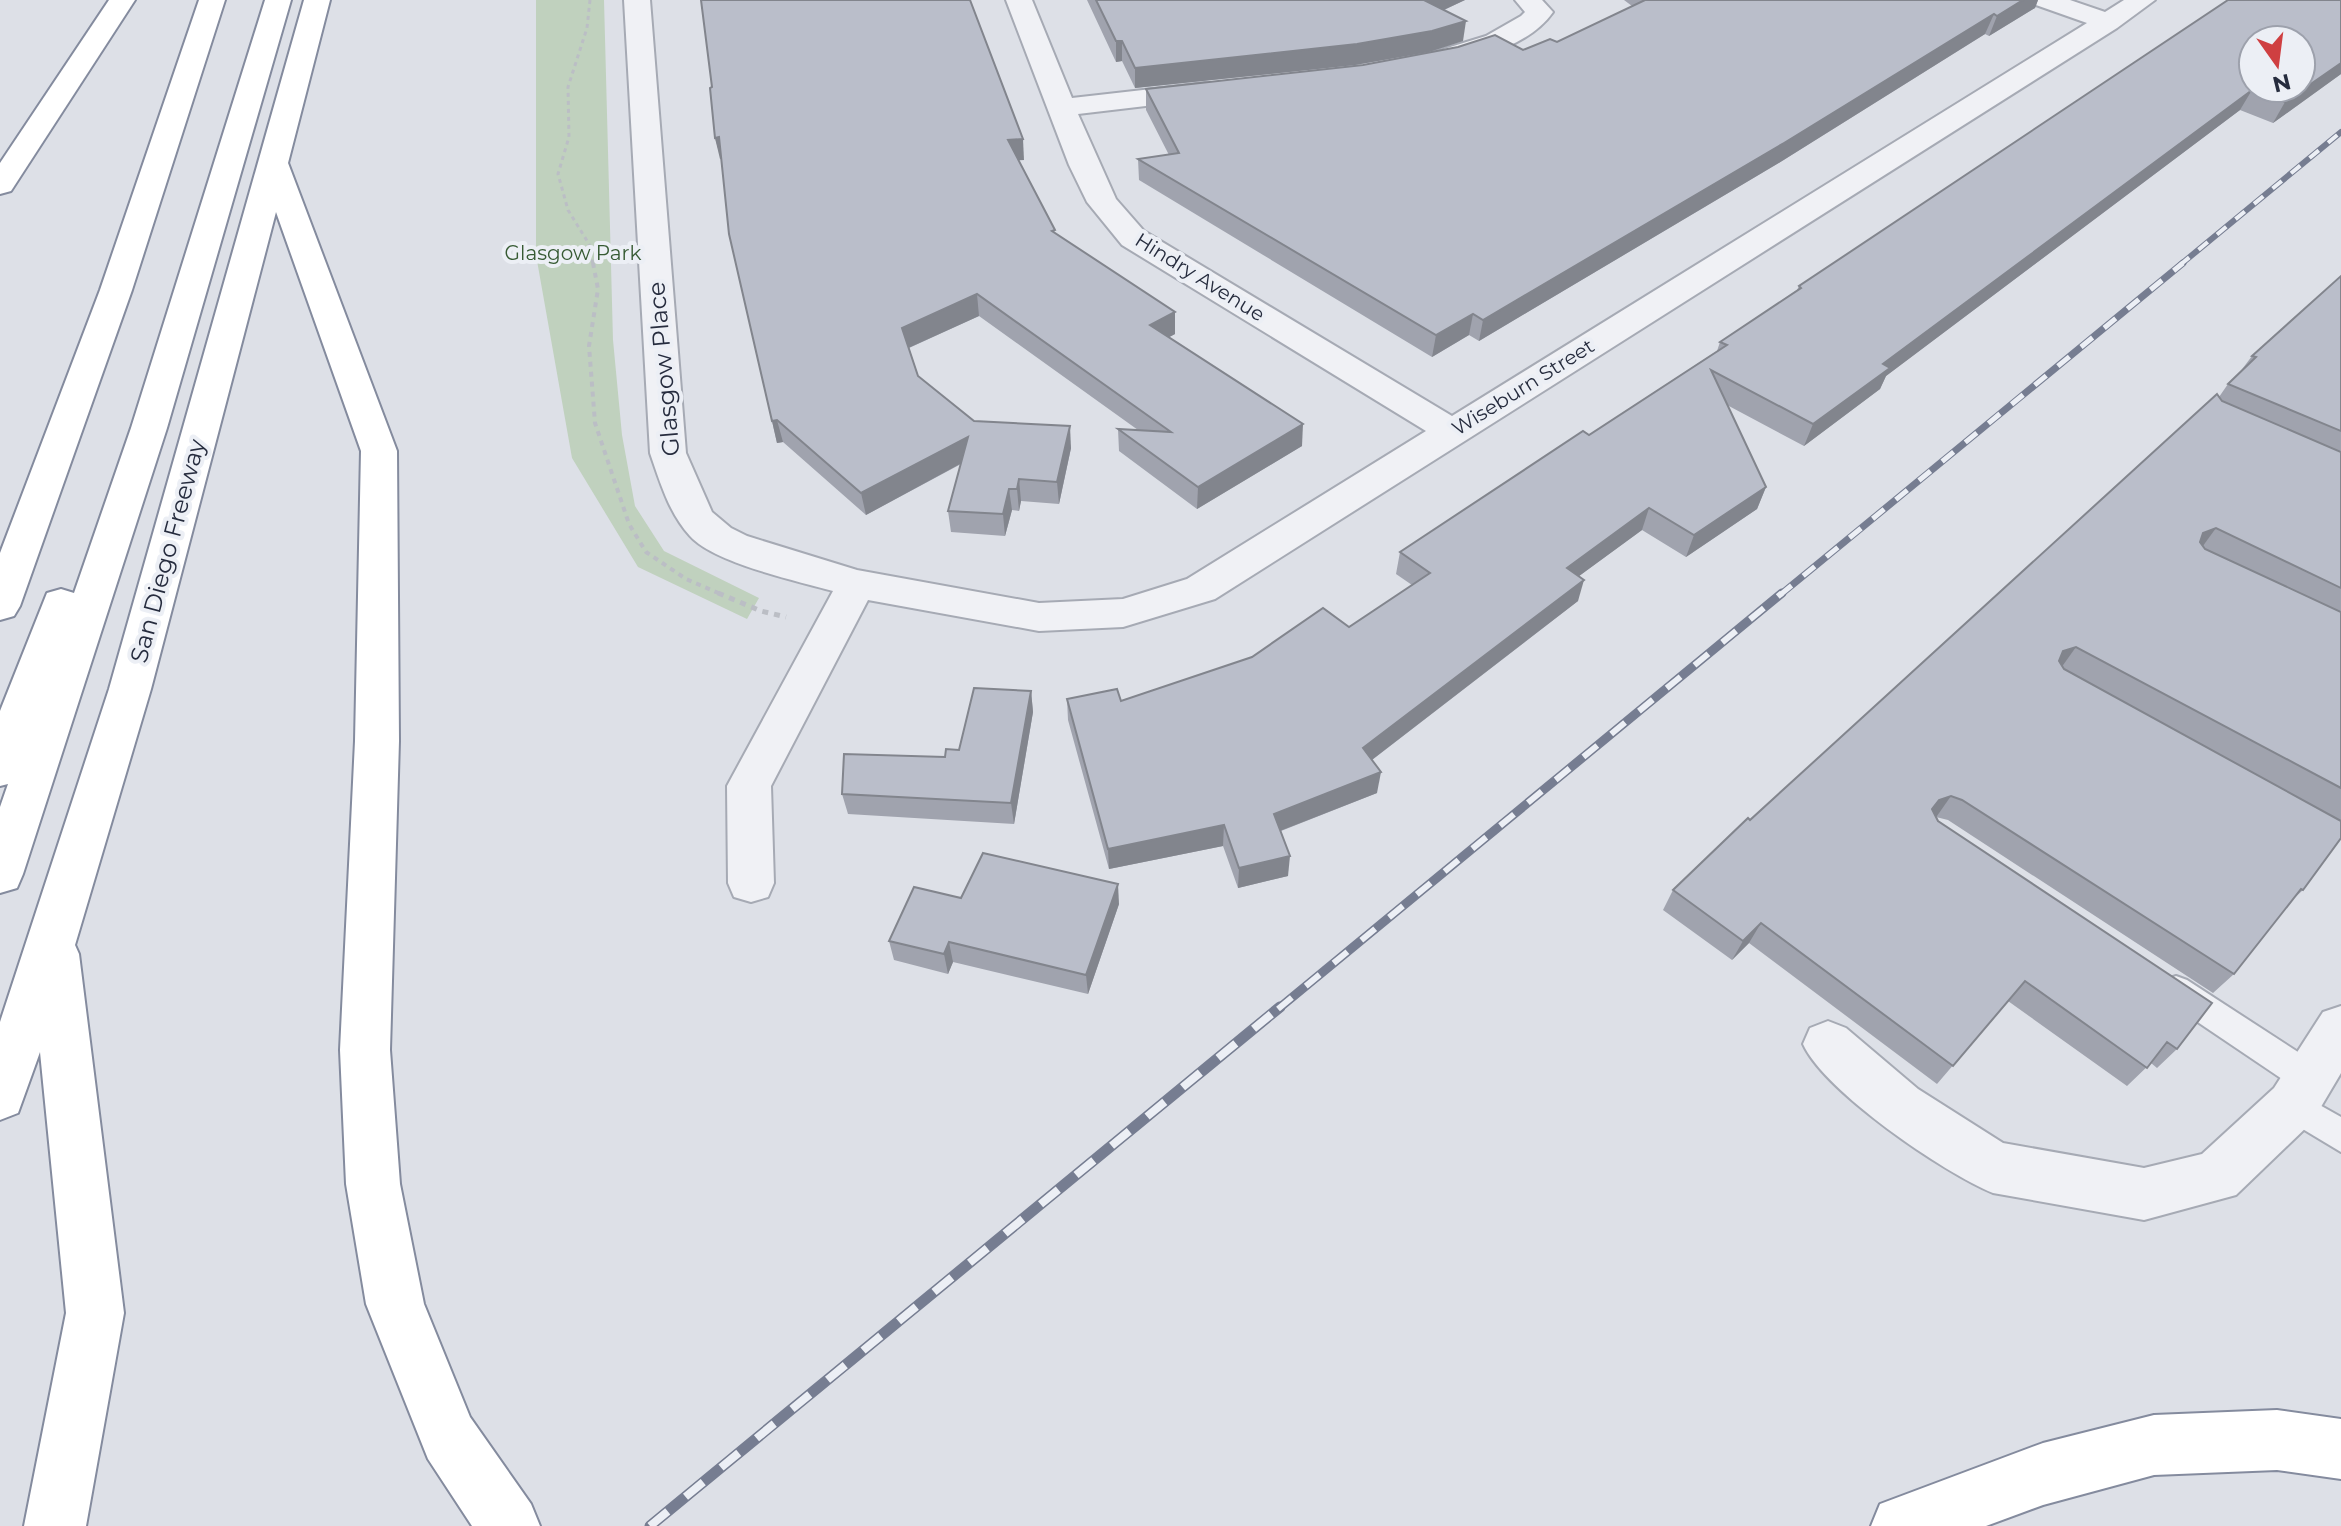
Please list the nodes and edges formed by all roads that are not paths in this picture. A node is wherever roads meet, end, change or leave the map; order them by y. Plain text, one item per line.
1 (122, 0) edge
2 (212, 0) edge
3 (257, 0) edge
4 (278, 0) edge
5 (317, 0) edge
6 (637, 0) edge
7 (1019, 0) edge
8 (2045, 0) edge
9 (2142, 0) edge
10 (1530, 2) edge
11 (2108, 22) junction
12 (1417, 64) edge
13 (1234, 88) edge
14 (1062, 108) junction
15 (273, 162) junction
16 (0, 185) edge
17 (1451, 431) junction
18 (857, 584) junction
19 (0, 606) edge
20 (0, 769) edge
21 (0, 874) edge
22 (751, 883) dead end
23 (54, 944) junction
24 (2149, 972) edge
25 (2341, 1028) edge
26 (1828, 1044) dead end
27 (2301, 1091) junction
28 (0, 1096) edge
29 (2341, 1136) edge
30 (2341, 1449) edge
31 (55, 1526) edge
32 (509, 1526) edge
33 (1902, 1526) edge

1 - 16 highway
2 - 19 highway
3 - 20 highway
4 - 21 highway
5 - 15 highway, San Diego Freeway
6 - 18 street, Glasgow Place
7 - 14 street, Hindry Avenue
8 - 11 street
9 - 11 street, Wiseburn Street
10 - 12 street
11 - 17 street, Wiseburn Street
13 - 14 street
14 - 17 street, Hindry Avenue
15 - 23 highway, San Diego Freeway
15 - 32 highway
17 - 18 street, Wiseburn Street
18 - 22 street
23 - 28 highway, San Diego Freeway
23 - 31 highway
24 - 27 lane
25 - 27 street
26 - 27 street
27 - 29 lane
30 - 33 highway

